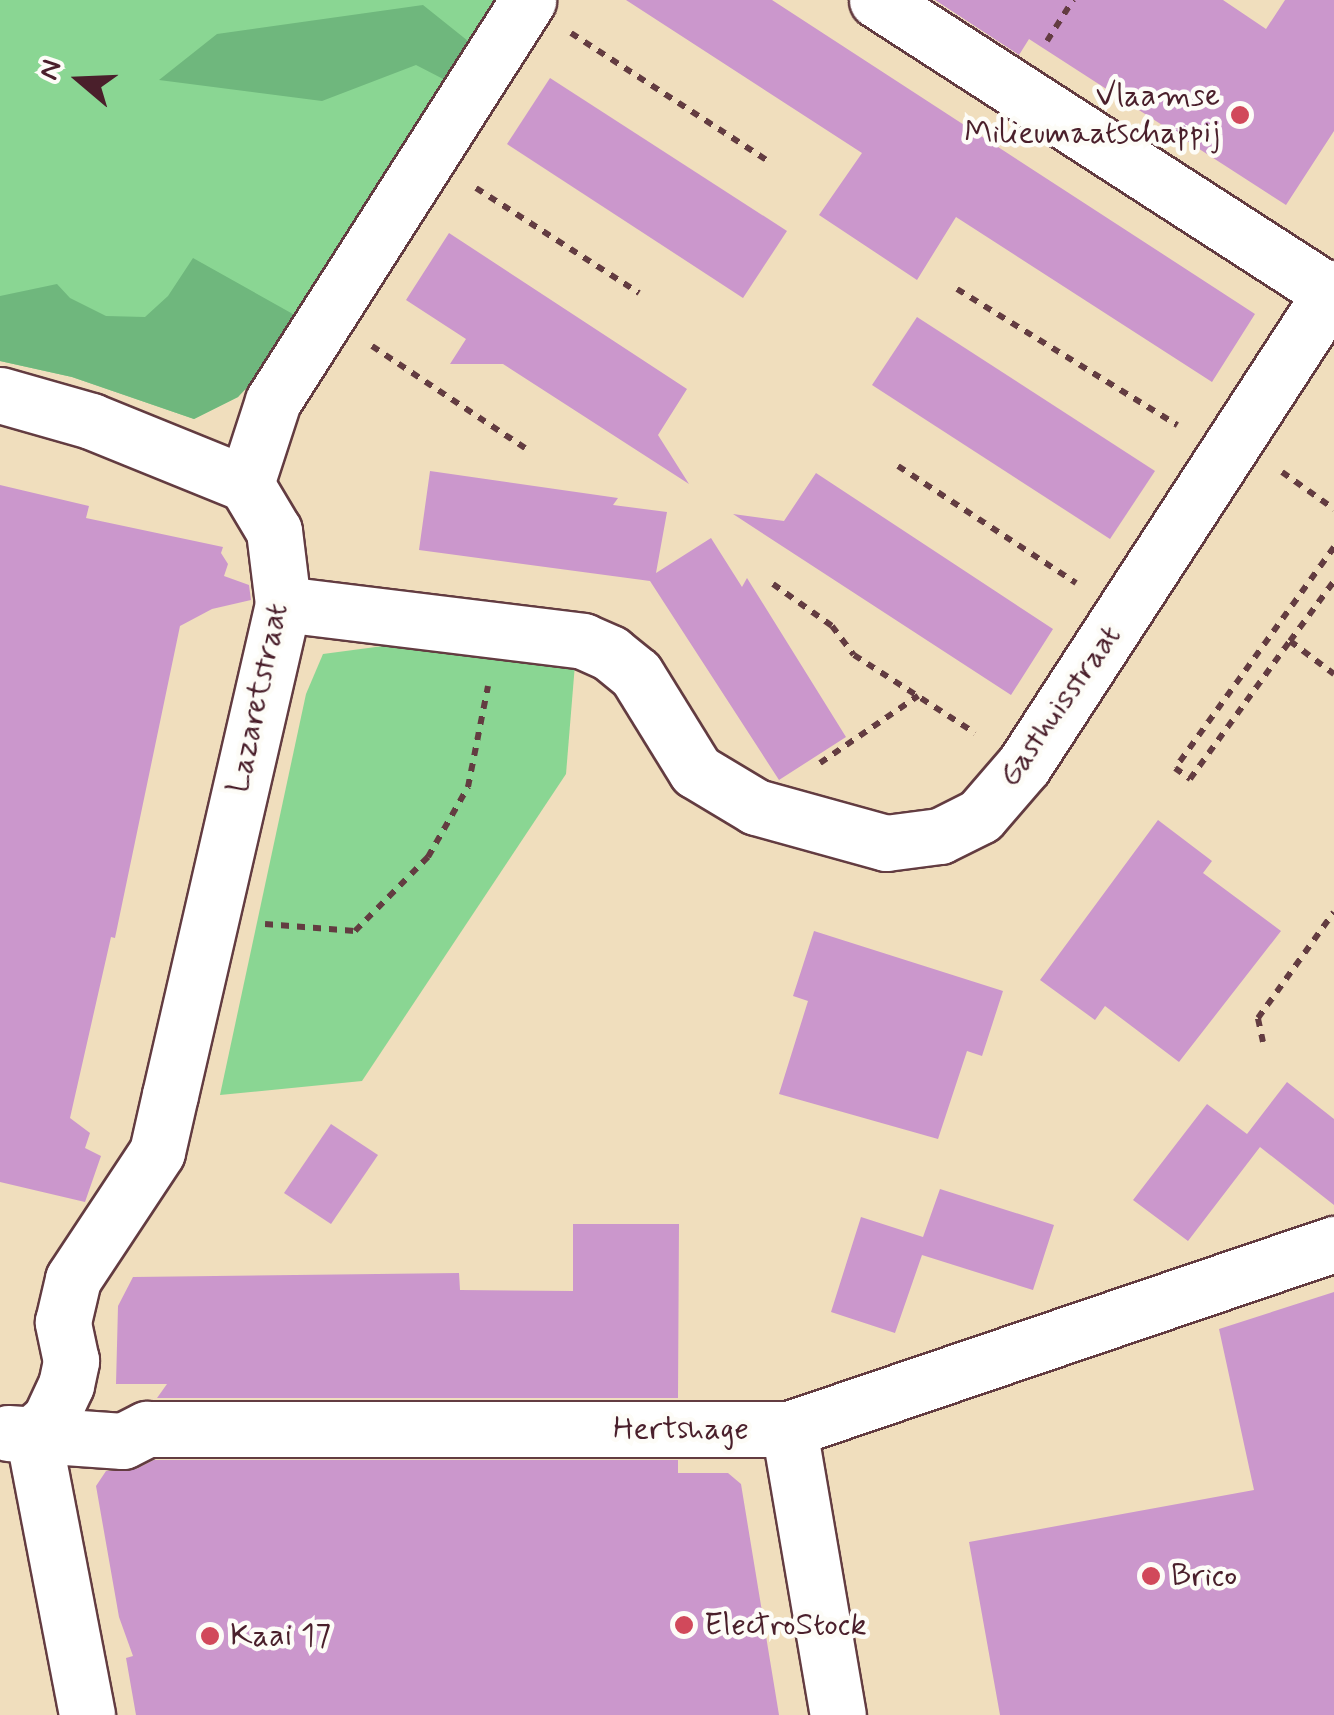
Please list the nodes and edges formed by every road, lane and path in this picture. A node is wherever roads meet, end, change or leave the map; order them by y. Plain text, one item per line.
1 (877, 0) edge
2 (527, 2) edge
3 (429, 158) junction
4 (772, 163) dead end
5 (956, 289) dead end
6 (1332, 291) edge
7 (639, 293) dead end
8 (414, 373) dead end
9 (0, 396) edge
10 (525, 448) dead end
11 (1227, 456) junction
12 (898, 466) dead end
13 (246, 484) junction
14 (1334, 547) edge
15 (1061, 574) dead end
16 (1334, 581) edge
17 (773, 584) dead end
18 (282, 604) junction
19 (490, 630) junction
20 (1290, 641) junction
21 (1334, 674) edge
22 (918, 696) junction
23 (1024, 765) junction
24 (756, 807) junction
25 (1334, 912) edge
26 (270, 924) dead end
27 (1263, 1042) dead end
28 (1334, 1244) edge
29 (790, 1429) junction
30 (17, 1433) edge
31 (86, 1715) edge
32 (838, 1715) edge

1 - 6 street
2 - 3 street
2 - 4 path
3 - 7 path
3 - 13 street
5 - 11 path
6 - 11 street, Gasthuisstraat
8 - 10 path
9 - 13 street
11 - 23 street, Gasthuisstraat
12 - 15 path
13 - 18 street, Lazaretstraat
14 - 20 path
16 - 20 path
17 - 22 path
18 - 19 street, Gasthuisstraat
18 - 30 street, Lazaretstraat
19 - 24 street, Gasthuisstraat
19 - 26 path
20 - 21 path
22 - 23 path
22 - 24 path
23 - 24 street, Gasthuisstraat
25 - 27 path
28 - 29 street, Hertshage
29 - 30 street, Hertshage
29 - 32 street
30 - 31 street

